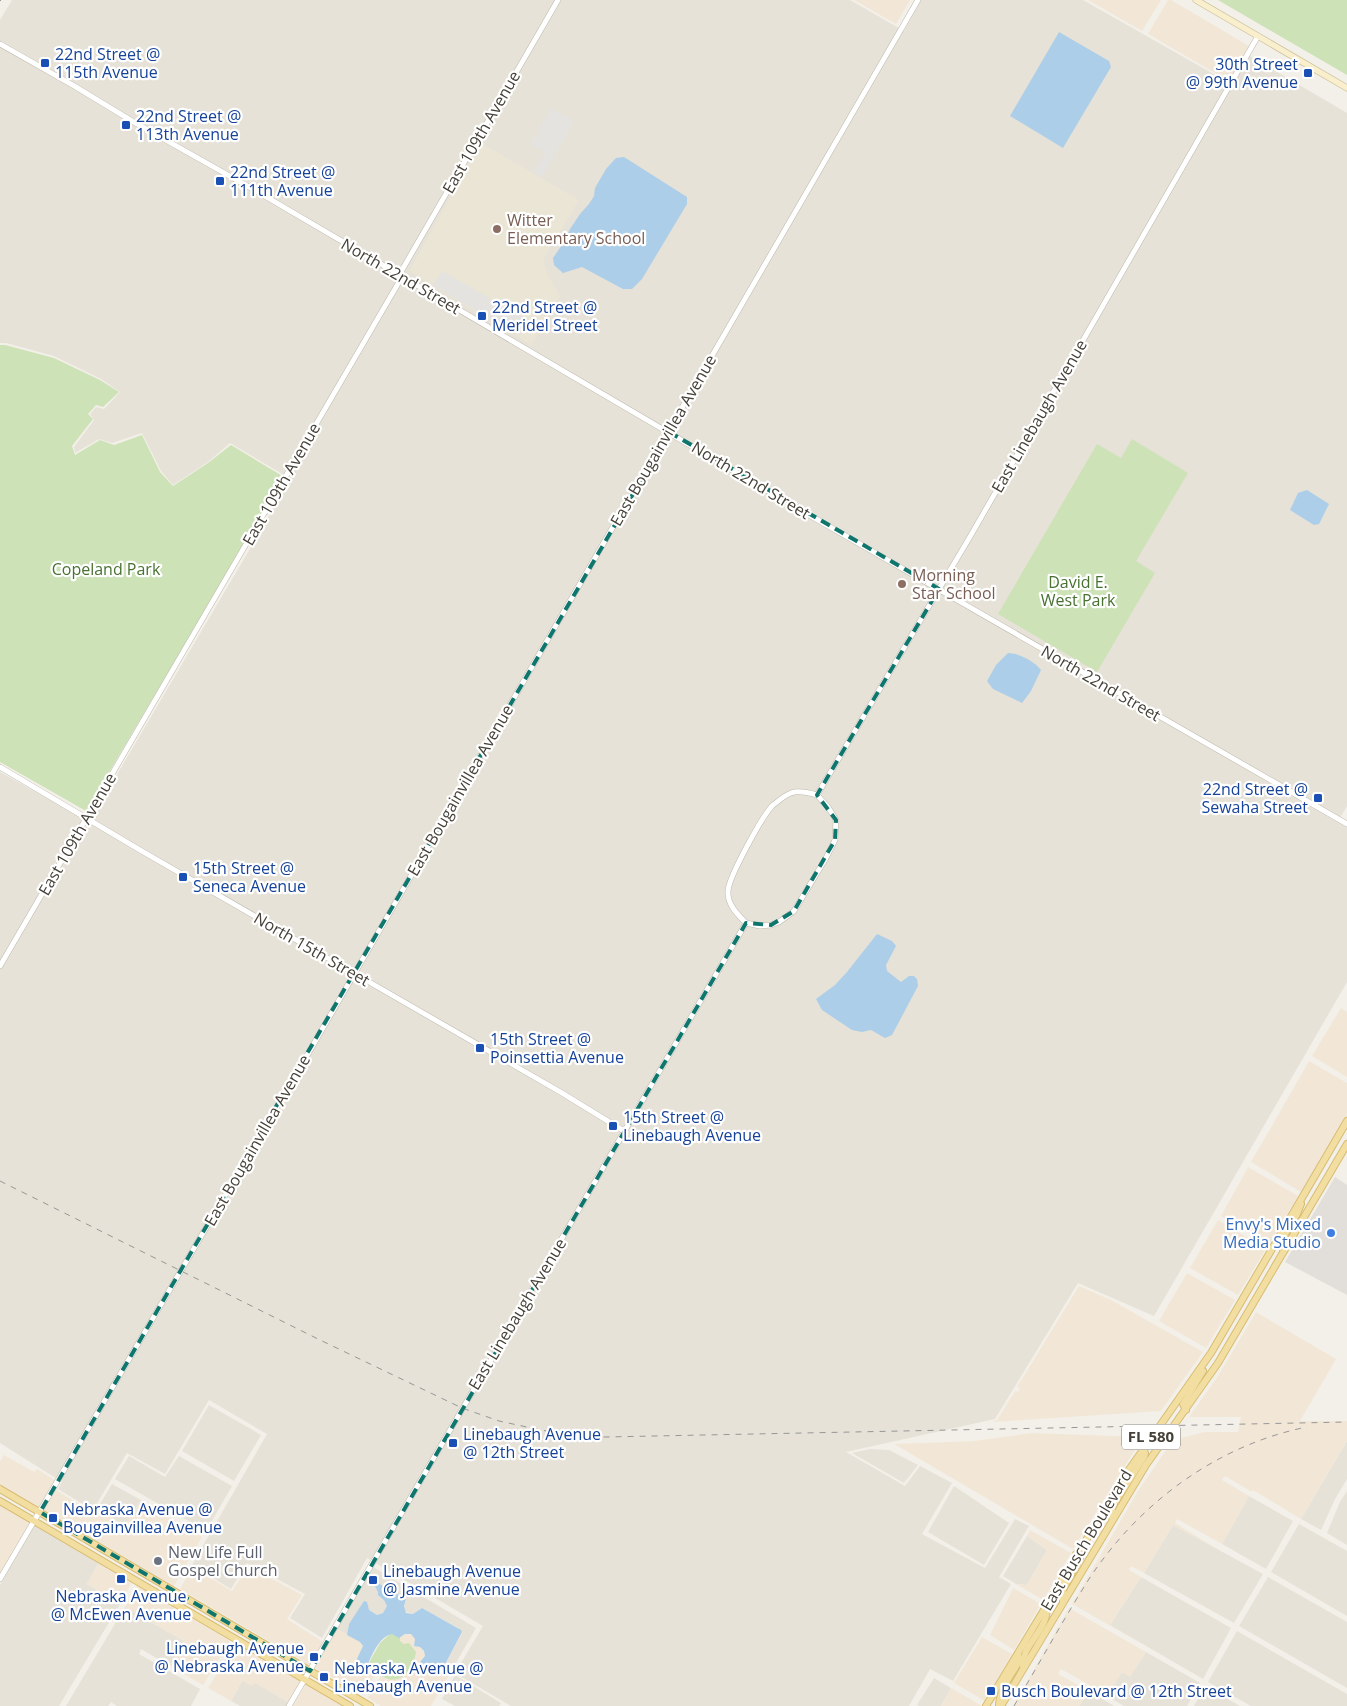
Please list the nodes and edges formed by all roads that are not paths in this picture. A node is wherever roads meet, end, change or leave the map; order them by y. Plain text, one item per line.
1 (558, 0) edge
2 (918, 0) edge
3 (1196, 0) edge
4 (1258, 36) junction
5 (0, 44) edge
6 (1347, 88) edge
7 (400, 276) junction
8 (669, 432) junction
9 (939, 589) junction
10 (0, 767) edge
11 (817, 795) junction
12 (87, 818) junction
13 (1347, 824) edge
14 (746, 923) junction
15 (0, 966) edge
16 (355, 973) junction
17 (1347, 1121) edge
18 (624, 1131) junction
19 (1347, 1144) edge
20 (1302, 1195) junction
21 (1284, 1250) junction
22 (1203, 1365) junction
23 (1186, 1410) junction
24 (1143, 1448) junction
25 (0, 1489) edge
26 (0, 1501) edge
27 (40, 1512) junction
28 (1112, 1519) junction
29 (34, 1521) junction
30 (1076, 1554) junction
31 (0, 1579) edge
32 (1063, 1600) junction
33 (1046, 1604) junction
34 (1018, 1654) junction
35 (1022, 1670) junction
36 (310, 1671) junction
37 (305, 1680) junction
38 (289, 1706) edge
39 (350, 1706) edge
40 (370, 1706) edge
41 (987, 1706) edge
42 (1000, 1706) edge

1 - 7 street, East 109th Avenue
2 - 8 street, East Bougainvillea Avenue
3 - 4 main road
4 - 6 main road
4 - 9 street, East Linebaugh Avenue
5 - 7 street, North 22nd Street
7 - 8 street, North 22nd Street
7 - 12 street, East 109th Avenue
8 - 9 street, North 22nd Street
8 - 16 street, East Bougainvillea Avenue
9 - 11 street, East Linebaugh Avenue
9 - 13 street, North 22nd Street
10 - 12 street, North 15th Street
11 - 14 street
11 - 14 street
12 - 15 street, East 109th Avenue
12 - 16 street, North 15th Street
14 - 18 street, East Linebaugh Avenue
16 - 18 street, North 15th Street
16 - 27 street, East Bougainvillea Avenue
17 - 20 main road, East Busch Boulevard / FL 580
18 - 36 street, East Linebaugh Avenue
19 - 21 main road, East Busch Boulevard / FL 580
20 - 21 main road
20 - 22 main road, East Busch Boulevard / FL 580
21 - 23 main road, East Busch Boulevard / FL 580
22 - 23 main road
22 - 24 main road, East Busch Boulevard / FL 580
23 - 28 main road, East Busch Boulevard / FL 580
24 - 28 main road
24 - 30 main road, East Busch Boulevard / FL 580
25 - 27 main road
26 - 29 main road
27 - 29 street, East Bougainvillea Avenue
27 - 36 main road
28 - 32 main road, East Busch Boulevard / FL 580
29 - 31 street, East Bougainvillea Avenue
29 - 37 main road
30 - 32 main road
30 - 33 main road, East Busch Boulevard / FL 580
32 - 35 main road, East Busch Boulevard / FL 580
33 - 34 main road, East Busch Boulevard / FL 580
33 - 35 main road
34 - 41 main road, East Busch Boulevard / FL 580
34 - 42 main road
35 - 42 main road, East Busch Boulevard / FL 580
36 - 37 street, East Linebaugh Avenue
36 - 40 main road
37 - 38 street, East Linebaugh Avenue
37 - 39 main road

